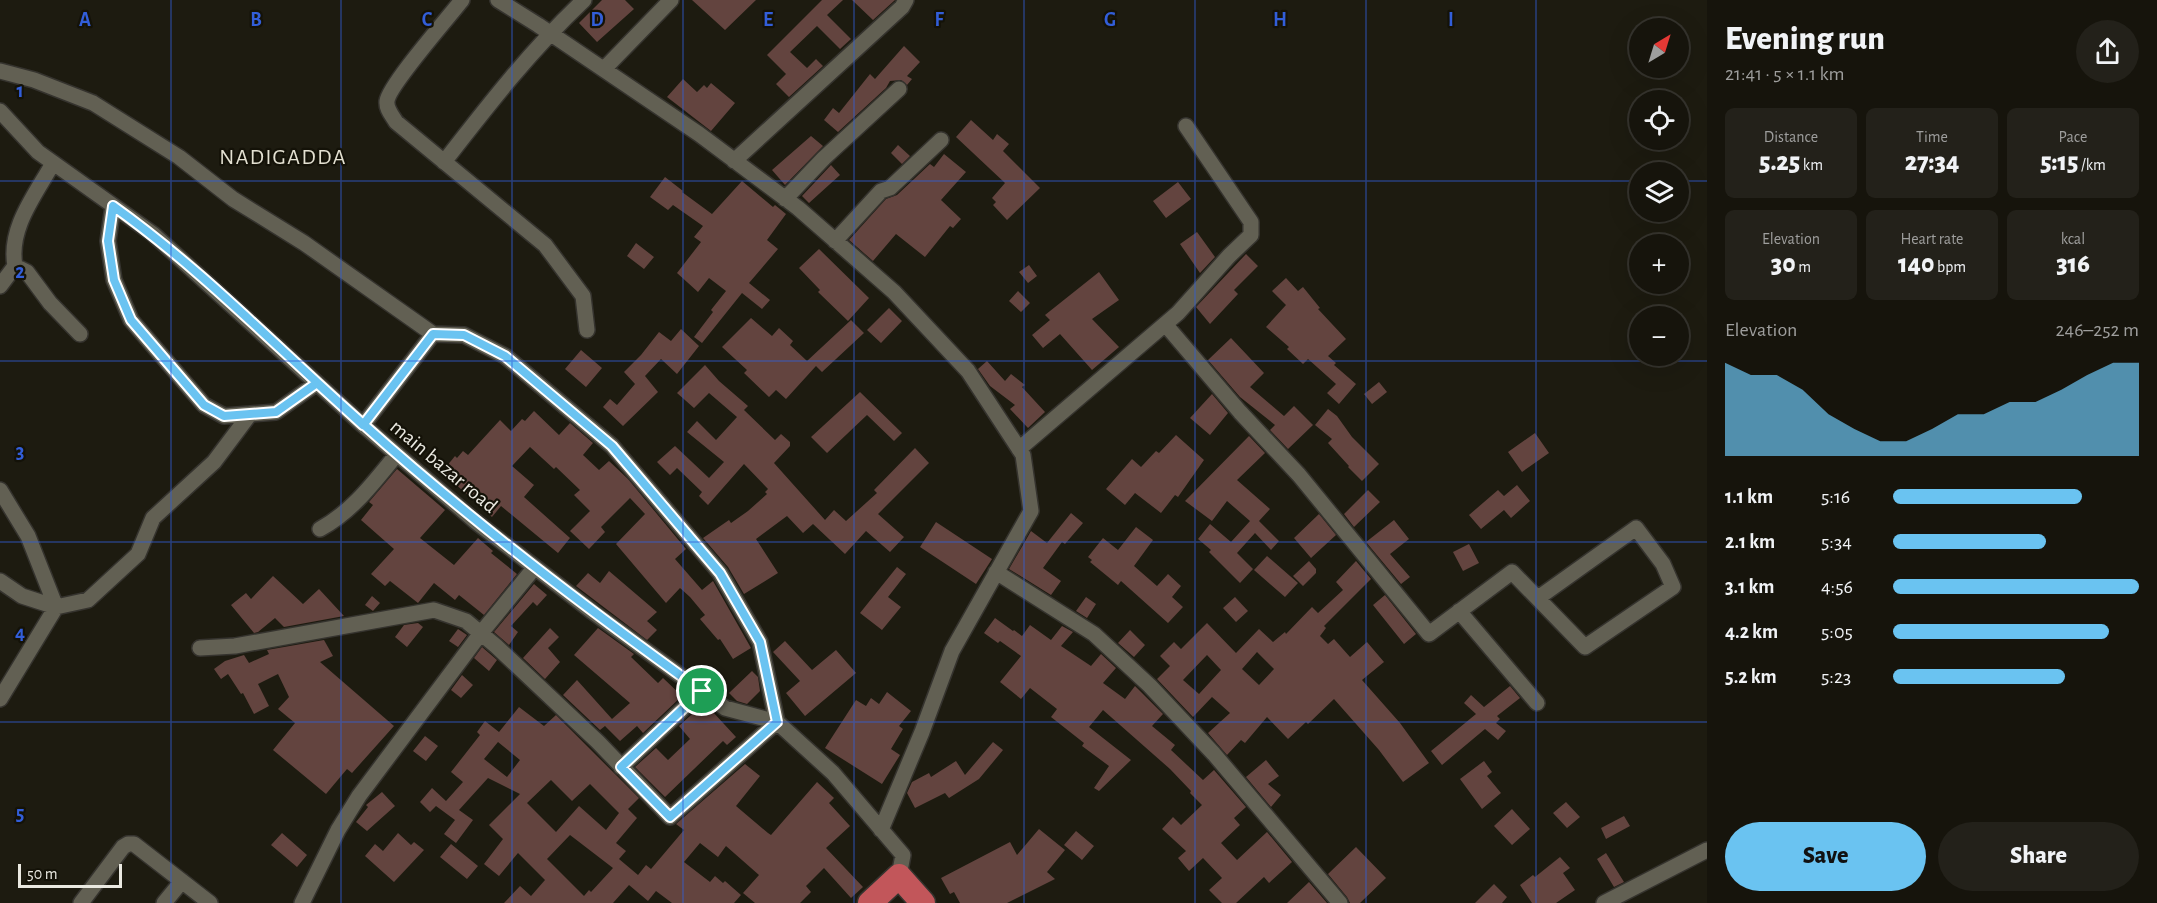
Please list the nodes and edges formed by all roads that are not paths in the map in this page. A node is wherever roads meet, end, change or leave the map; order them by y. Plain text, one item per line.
1 (462, 0) edge
2 (498, 0) edge
3 (584, 0) edge
4 (671, 0) edge
5 (906, 0) edge
6 (549, 32) junction
7 (604, 69) junction
8 (0, 71) edge
9 (900, 89) dead end
10 (0, 111) edge
11 (1186, 126) dead end
12 (941, 140) dead end
13 (734, 161) junction
14 (444, 162) junction
15 (54, 163) junction
16 (785, 199) junction
17 (113, 206) junction
18 (835, 241) junction
19 (15, 266) junction
20 (0, 286) edge
21 (1165, 324) junction
22 (587, 330) dead end
23 (80, 334) dead end
24 (433, 334) junction
25 (317, 383) junction
26 (250, 414) junction
27 (363, 425) junction
28 (1018, 449) junction
29 (398, 454) junction
30 (0, 490) edge
31 (320, 529) dead end
32 (535, 567) junction
33 (996, 572) junction
34 (0, 581) edge
35 (1538, 598) junction
36 (56, 607) junction
37 (1459, 611) junction
38 (481, 633) junction
39 (200, 648) dead end
40 (702, 691) junction
41 (0, 699) edge
42 (1538, 703) dead end
43 (777, 722) junction
44 (621, 767) junction
45 (881, 830) junction
46 (1707, 850) edge
47 (899, 876) junction
48 (182, 881) junction
49 (81, 903) edge
50 (164, 903) edge
51 (210, 903) edge
52 (302, 903) edge
53 (870, 903) edge
54 (923, 903) edge
55 (1340, 903) edge
56 (1604, 903) edge

1 - 14 street
2 - 6 street
3 - 6 street
4 - 7 street
5 - 13 street
6 - 7 street
6 - 14 street
7 - 13 street
8 - 24 street
9 - 16 street
10 - 15 street, main bazar road
11 - 21 street
12 - 18 street
13 - 16 street
14 - 22 street
15 - 17 street, main bazar road
15 - 19 street
16 - 18 street
17 - 25 street, main bazar road
17 - 26 street
18 - 28 street
19 - 20 street
19 - 23 street
21 - 28 street
21 - 37 street
24 - 27 street
24 - 43 street
25 - 26 street
25 - 27 street, main bazar road
26 - 36 street
27 - 29 street, main bazar road
28 - 33 street
29 - 31 street
29 - 32 street, main bazar road
30 - 36 street
32 - 38 street
32 - 40 street, main bazar road
33 - 45 street
33 - 55 street
34 - 36 street
35 - 35 street
35 - 37 street
36 - 41 street
37 - 42 street
38 - 39 street
38 - 44 street
38 - 52 street
40 - 43 street, main bazar road
40 - 44 street
43 - 44 street
43 - 45 street
45 - 47 street
46 - 56 street
47 - 53 highway
47 - 54 highway
48 - 49 street
48 - 50 street
48 - 51 street

